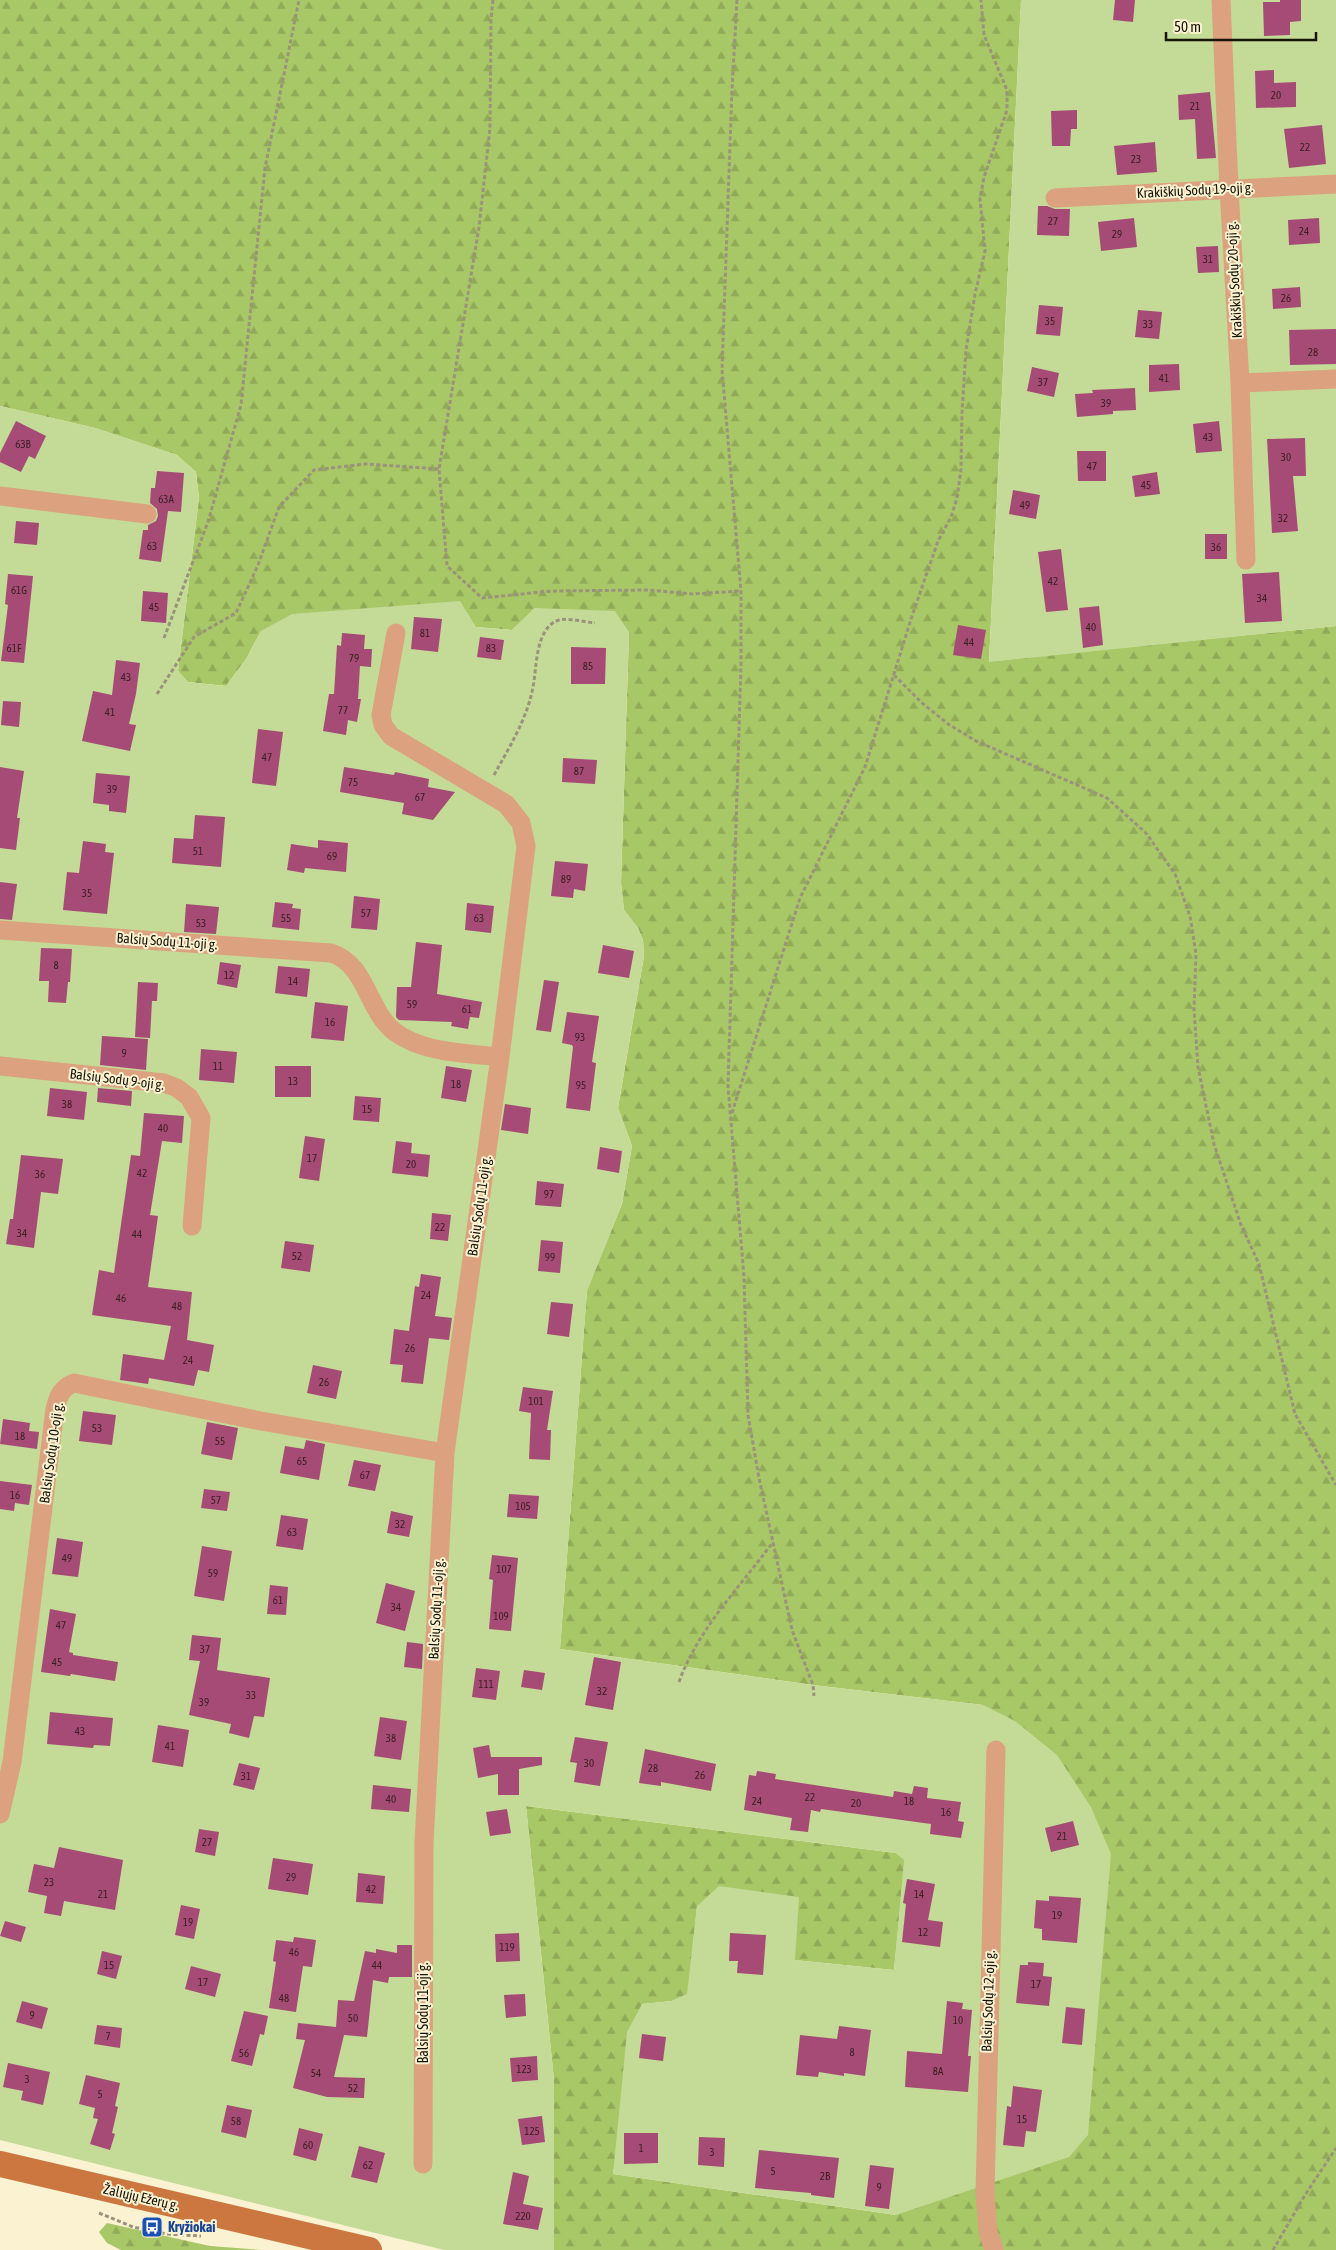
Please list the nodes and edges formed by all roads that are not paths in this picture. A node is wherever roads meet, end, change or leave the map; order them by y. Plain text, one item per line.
1 (1221, 0) edge
2 (1336, 184) edge
3 (1229, 188) junction
4 (1055, 198) dead end
5 (1336, 379) edge
6 (1240, 383) junction
7 (0, 496) edge
8 (148, 514) dead end
9 (1246, 560) dead end
10 (396, 633) dead end
11 (0, 930) edge
12 (500, 1058) junction
13 (0, 1066) edge
14 (192, 1226) dead end
15 (445, 1453) junction
16 (996, 1750) dead end
17 (0, 1814) edge
18 (0, 2164) edge
19 (423, 2164) dead end
20 (369, 2250) edge
21 (994, 2250) edge

1 - 3 street, Krakiškių Sodų 20-oji g.
2 - 3 street, Krakiškių Sodų 19-oji g.
3 - 4 street, Krakiškių Sodų 19-oji g.
3 - 6 street, Krakiškių Sodų 20-oji g.
5 - 6 street
6 - 9 street, Krakiškių Sodų 20-oji g.
7 - 8 street
10 - 12 street, Balsių Sodų 11-oji g.
11 - 12 street, Balsių Sodų 11-oji g.
12 - 15 street, Balsių Sodų 11-oji g.
13 - 14 street, Balsių Sodų 9-oji g.
15 - 17 street, Balsių Sodų 10-oji g.
15 - 19 street, Balsių Sodų 11-oji g.
16 - 21 street, Balsių Sodų 12-oji g.
18 - 20 main road, Žaliųjų Ežerų g.

